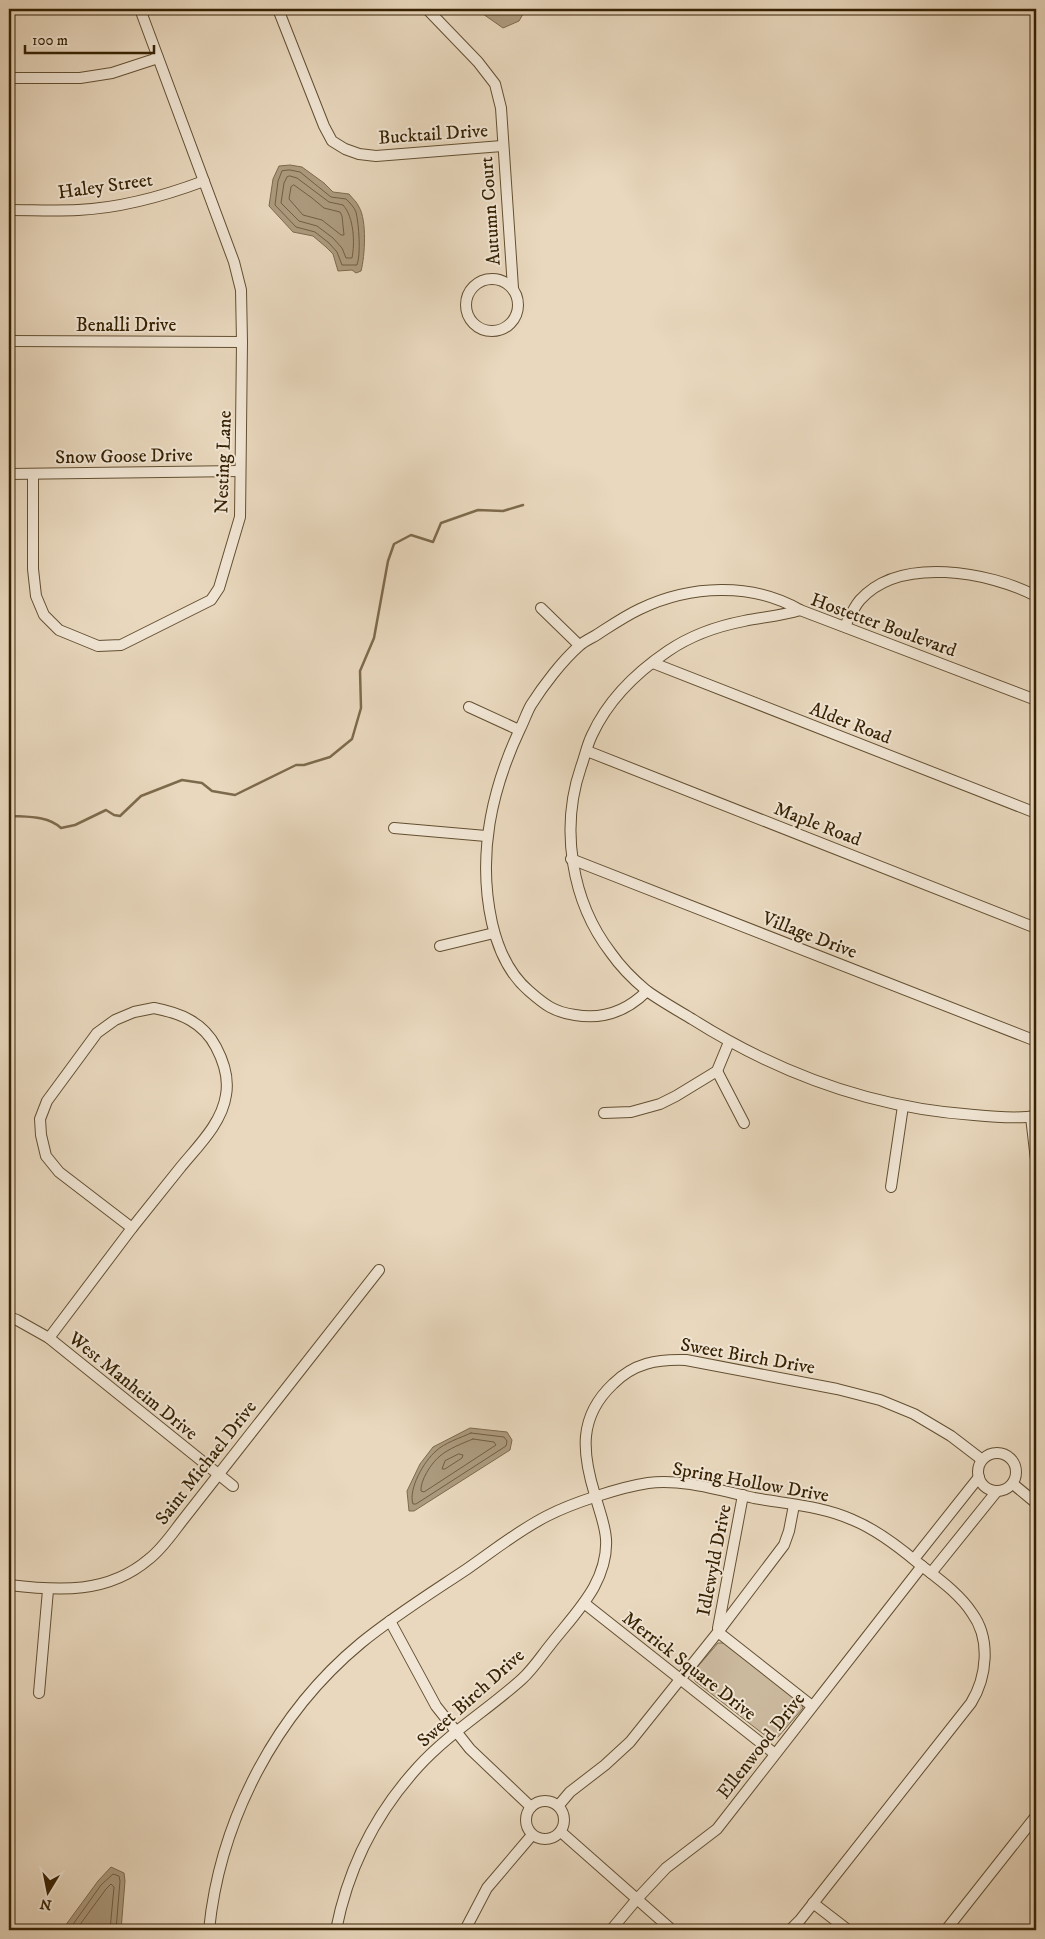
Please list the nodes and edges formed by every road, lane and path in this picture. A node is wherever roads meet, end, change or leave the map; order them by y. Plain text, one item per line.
1 (140, 9) edge
2 (278, 9) edge
3 (427, 9) edge
4 (158, 58) junction
5 (9, 78) edge
6 (502, 146) junction
7 (204, 181) junction
8 (9, 210) edge
9 (512, 288) junction
10 (9, 341) edge
11 (242, 342) junction
12 (240, 471) junction
13 (9, 474) edge
14 (33, 474) junction
15 (1036, 596) edge
16 (541, 608) dead end
17 (800, 610) junction
18 (845, 626) junction
19 (579, 646) junction
20 (653, 663) junction
21 (1036, 700) edge
22 (469, 707) dead end
23 (519, 730) junction
24 (587, 751) junction
25 (1036, 814) edge
26 (394, 828) dead end
27 (486, 836) junction
28 (572, 859) junction
29 (1036, 928) edge
30 (494, 932) junction
31 (440, 946) dead end
32 (647, 990) junction
33 (1036, 1041) edge
34 (729, 1042) junction
35 (717, 1071) junction
36 (903, 1106) junction
37 (604, 1113) dead end
38 (1034, 1116) edge
39 (744, 1122) dead end
40 (1036, 1160) edge
41 (891, 1187) dead end
42 (132, 1228) junction
43 (379, 1270) dead end
44 (9, 1318) edge
45 (49, 1338) junction
46 (981, 1459) junction
47 (218, 1475) junction
48 (979, 1477) junction
49 (1013, 1484) junction
50 (233, 1486) dead end
51 (997, 1491) junction
52 (743, 1495) junction
53 (596, 1498) junction
54 (1036, 1503) edge
55 (794, 1505) junction
56 (914, 1559) junction
57 (922, 1566) junction
58 (931, 1573) junction
59 (9, 1586) edge
60 (48, 1590) junction
61 (584, 1603) junction
62 (390, 1622) junction
63 (718, 1632) junction
64 (679, 1678) junction
65 (39, 1694) dead end
66 (812, 1706) junction
67 (456, 1732) junction
68 (774, 1754) junction
69 (559, 1806) junction
70 (531, 1807) junction
71 (1036, 1816) edge
72 (561, 1832) junction
73 (532, 1835) junction
74 (637, 1899) junction
75 (813, 1903) junction
76 (209, 1930) edge
77 (336, 1930) edge
78 (465, 1930) edge
79 (611, 1930) edge
80 (672, 1930) edge
81 (790, 1930) edge
82 (848, 1930) edge
83 (946, 1930) edge

1 - 4 street, Nesting Lane
2 - 6 street, Bucktail Drive
3 - 6 street, Autumn Court
4 - 5 street
4 - 7 street, Nesting Lane
6 - 9 street, Autumn Court
7 - 8 street, Haley Street
7 - 11 street, Nesting Lane
9 - 9 street, Autumn Court
10 - 11 street, Benalli Drive
11 - 12 street, Nesting Lane
12 - 14 street, Snow Goose Drive
12 - 14 street, Nesting Lane
13 - 14 street, Snow Goose Drive
15 - 18 street
16 - 19 street
17 - 18 street, Hostetter Boulevard
17 - 19 street
17 - 20 street, Hostetter Boulevard
18 - 21 street, Hostetter Boulevard
19 - 23 street
20 - 24 street, Hostetter Boulevard
20 - 25 street, Alder Road
22 - 23 street
23 - 27 street
24 - 28 street, Hostetter Boulevard
24 - 29 street, Maple Road
26 - 27 street
27 - 30 street
28 - 32 street, Hostetter Boulevard
28 - 33 street, Village Drive
30 - 31 street
30 - 32 street
32 - 34 street, Hostetter Boulevard
34 - 35 street
34 - 36 street, Hostetter Boulevard
35 - 37 street
35 - 39 street
36 - 38 street, Hostetter Boulevard
36 - 41 street
38 - 40 street
42 - 42 street
42 - 45 street
43 - 47 street, Saint Michael Drive
44 - 45 street, West Manheim Drive
45 - 47 street, West Manheim Drive
46 - 48 street
46 - 49 street
46 - 53 street, Sweet Birch Drive
47 - 50 street, West Manheim Drive
47 - 60 street, Saint Michael Drive
48 - 51 street
48 - 56 street
49 - 51 street
49 - 54 street
51 - 58 street
52 - 53 street, Spring Hollow Drive
52 - 55 street, Spring Hollow Drive
52 - 63 street, Idlewyld Drive
53 - 61 street, Sweet Birch Drive
53 - 62 street, Spring Hollow Drive
55 - 56 street, Spring Hollow Drive
55 - 63 street, Idlewyld Drive
56 - 57 street, Spring Hollow Drive
57 - 58 street, Spring Hollow Drive
57 - 66 street, Ellenwood Drive
58 - 75 street, Spring Hollow Drive
59 - 60 street, Saint Michael Drive
60 - 65 street
61 - 64 street, Merrick Square Drive
61 - 67 street, Sweet Birch Drive
62 - 67 street
62 - 76 street, Spring Hollow Drive
63 - 64 street, Idlewyld Drive
63 - 66 street
64 - 68 street, Merrick Square Drive
64 - 69 street, Idlewyld Drive
66 - 68 street, Ellenwood Drive
67 - 70 street
67 - 77 street, Sweet Birch Drive
68 - 74 street, Ellenwood Drive
69 - 70 street
69 - 72 street
70 - 73 street
71 - 83 street
72 - 73 street
72 - 74 street
73 - 78 street
74 - 79 street, Ellenwood Drive
74 - 80 street
75 - 81 street, Spring Hollow Drive
75 - 82 street

